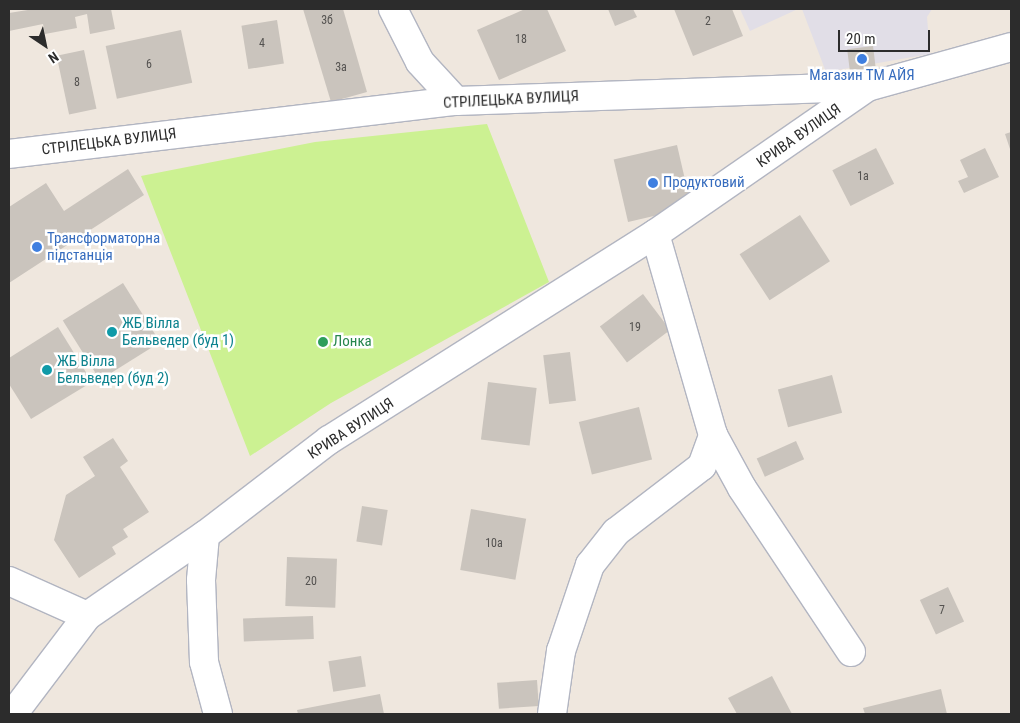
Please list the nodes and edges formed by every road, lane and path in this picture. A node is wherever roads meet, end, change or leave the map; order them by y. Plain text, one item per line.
1 (393, 9) edge
2 (1011, 47) edge
3 (867, 87) junction
4 (456, 101) junction
5 (9, 154) edge
6 (655, 234) junction
7 (713, 435) junction
8 (205, 535) junction
9 (9, 582) edge
10 (87, 616) junction
11 (851, 652) dead end
12 (41, 673) junction
13 (13, 714) edge
14 (39, 714) edge
15 (218, 714) edge
16 (552, 714) edge

1 - 4 street
2 - 3 street, СТРІЛЕЦЬКА ВУЛИЦЯ
3 - 4 street, СТРІЛЕЦЬКА ВУЛИЦЯ
3 - 6 street, КРИВА ВУЛИЦЯ
4 - 5 street, СТРІЛЕЦЬКА ВУЛИЦЯ
6 - 7 street
6 - 8 street, КРИВА ВУЛИЦЯ
7 - 11 street
7 - 16 street
8 - 10 street, КРИВА ВУЛИЦЯ
8 - 15 street
9 - 10 street
10 - 12 street, КРИВА ВУЛИЦЯ
12 - 13 street, КРИВА ВУЛИЦЯ
12 - 14 street

